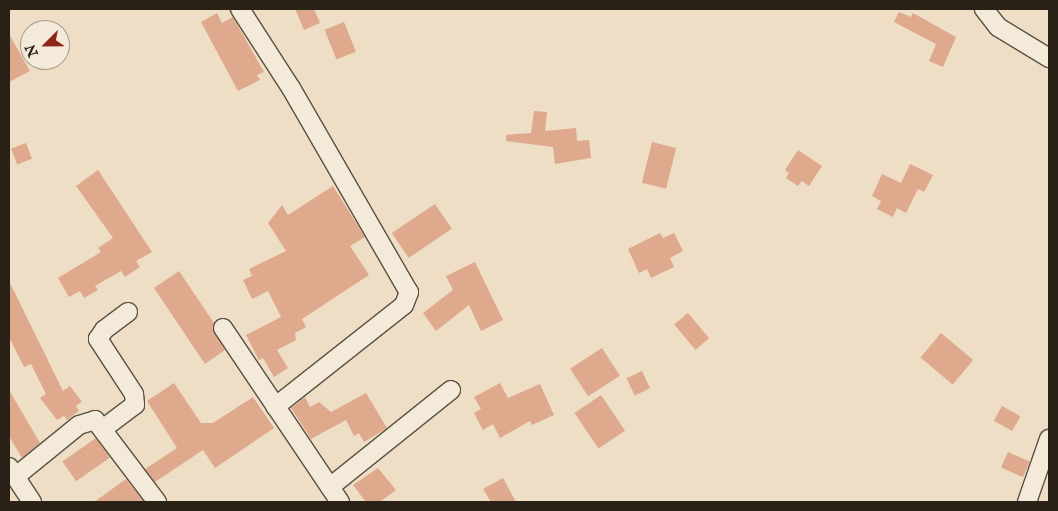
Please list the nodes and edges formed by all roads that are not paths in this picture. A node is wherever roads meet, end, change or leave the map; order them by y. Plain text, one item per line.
1 (240, 9) edge
2 (984, 9) edge
3 (1049, 58) edge
4 (128, 312) dead end
5 (223, 328) dead end
6 (451, 390) dead end
7 (275, 407) junction
8 (104, 428) junction
9 (1049, 439) edge
10 (12, 472) edge
11 (330, 487) junction
12 (32, 502) edge
13 (157, 502) edge
14 (340, 502) edge
15 (1027, 502) edge

1 - 7 street
2 - 3 street
4 - 8 street
5 - 7 street
6 - 11 street
7 - 11 street
8 - 10 street
8 - 13 street
9 - 15 street
10 - 12 street
11 - 14 street

